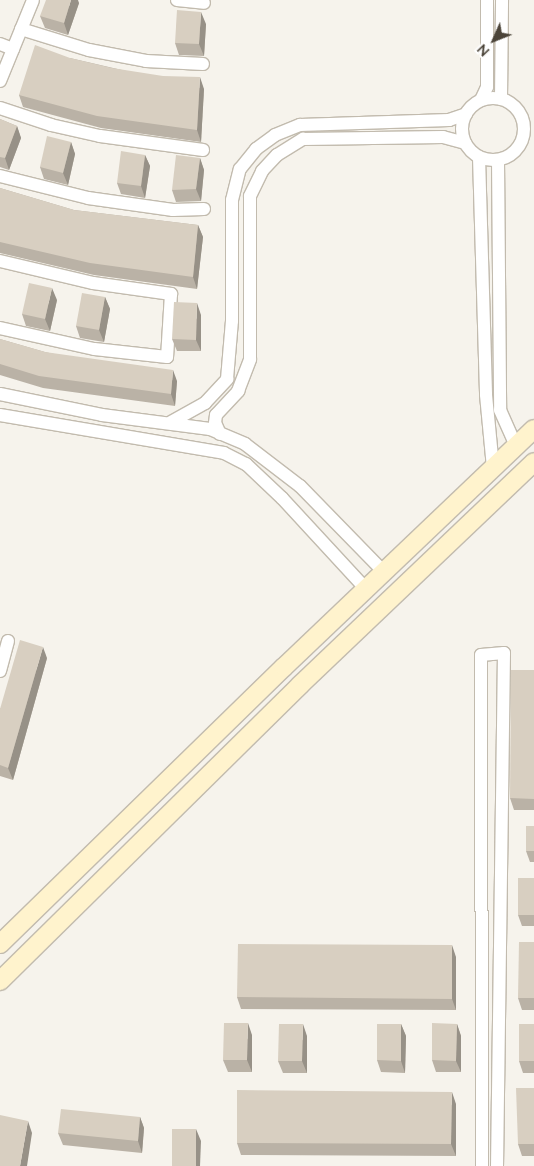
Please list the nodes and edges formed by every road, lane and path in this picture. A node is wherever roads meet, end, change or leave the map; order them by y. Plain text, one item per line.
1 (33, 0) edge
2 (177, 0) edge
3 (488, 0) edge
4 (502, 0) edge
5 (204, 3) dead end
6 (21, 29) junction
7 (0, 44) edge
8 (13, 49) junction
9 (203, 64) dead end
10 (0, 81) edge
11 (502, 99) junction
12 (481, 100) junction
13 (0, 108) edge
14 (466, 114) junction
15 (529, 122) edge
16 (534, 140) edge
17 (465, 143) junction
18 (521, 144) junction
19 (203, 150) dead end
20 (479, 157) junction
21 (498, 160) junction
22 (0, 176) edge
23 (204, 209) dead end
24 (0, 261) edge
25 (0, 328) edge
26 (0, 394) edge
27 (0, 415) edge
28 (171, 422) junction
29 (534, 429) edge
30 (220, 434) junction
31 (516, 446) junction
32 (534, 462) edge
33 (493, 468) junction
34 (384, 572) junction
35 (366, 589) junction
36 (8, 641) dead end
37 (0, 671) edge
38 (0, 944) edge
39 (0, 981) edge
40 (482, 1166) edge
41 (497, 1166) edge

1 - 6 street
2 - 5 street
3 - 12 street
4 - 11 street
6 - 8 street
6 - 9 street
7 - 8 street
8 - 10 street
11 - 12 street
11 - 15 street
12 - 14 street
13 - 19 street
14 - 17 street
14 - 28 street
15 - 18 street
16 - 18 street
17 - 20 street
17 - 30 street
18 - 21 street
20 - 21 street
20 - 33 street
21 - 31 street
22 - 23 street
24 - 25 street
26 - 28 street
27 - 35 street
28 - 30 street
29 - 31 main road
30 - 34 street
31 - 33 main road
32 - 39 main road
33 - 34 main road
34 - 35 main road
35 - 38 main road
36 - 37 street
40 - 41 street

